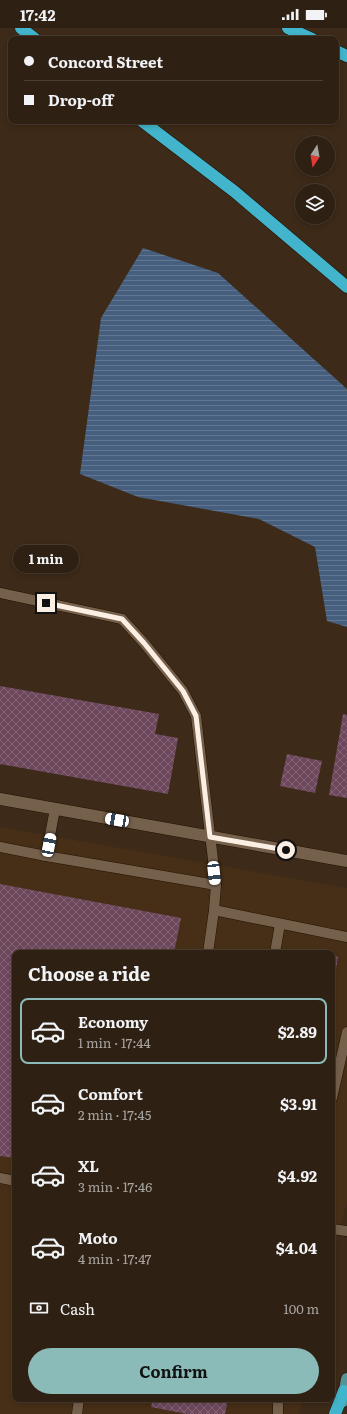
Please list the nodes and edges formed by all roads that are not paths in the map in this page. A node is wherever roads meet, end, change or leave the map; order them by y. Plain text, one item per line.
1 (21, 28) edge
2 (288, 28) edge
3 (31, 36) edge
4 (305, 36) edge
5 (146, 124) edge
6 (347, 287) edge
7 (0, 593) edge
8 (0, 799) edge
9 (55, 809) junction
10 (210, 837) junction
11 (0, 847) edge
12 (46, 856) junction
13 (347, 861) edge
14 (216, 886) junction
15 (214, 910) junction
16 (280, 924) junction
17 (347, 937) edge
18 (208, 950) edge
19 (276, 950) edge
20 (347, 1032) edge
21 (335, 1085) edge
22 (0, 1178) edge
23 (12, 1180) edge
24 (335, 1229) edge
25 (347, 1231) edge
26 (347, 1378) edge
27 (344, 1391) junction
28 (79, 1402) edge
29 (278, 1402) edge
30 (77, 1414) edge
31 (278, 1414) edge
32 (335, 1414) edge
33 (341, 1414) edge

1 - 3 highway
2 - 4 highway
5 - 6 highway
7 - 10 lane
8 - 9 street
9 - 10 street
9 - 12 lane
10 - 13 street
10 - 14 lane
11 - 12 lane
12 - 14 lane
14 - 15 lane
15 - 16 lane
15 - 18 lane
16 - 17 lane
16 - 19 lane
20 - 21 lane
22 - 23 lane
24 - 25 lane
26 - 27 main road
27 - 32 highway
27 - 33 main road
28 - 30 lane
29 - 31 lane

